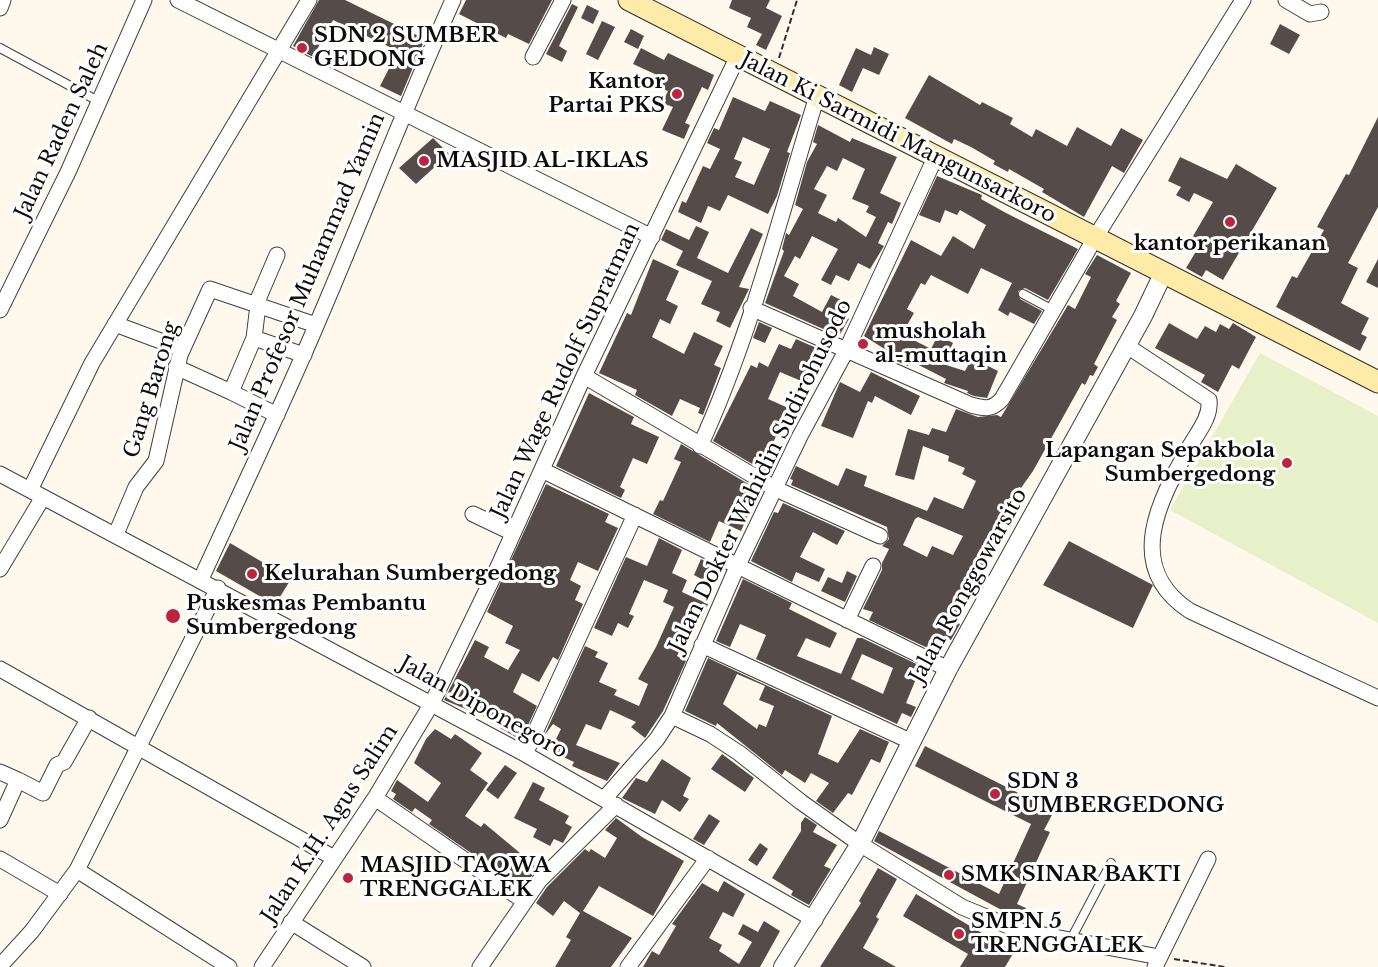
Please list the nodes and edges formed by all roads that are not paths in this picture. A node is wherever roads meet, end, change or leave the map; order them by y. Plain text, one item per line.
1 (3, 0) edge
2 (144, 0) edge
3 (178, 0) edge
4 (309, 0) edge
5 (453, 0) edge
6 (563, 0) edge
7 (629, 0) edge
8 (1243, 0) edge
9 (1286, 0) edge
10 (0, 8) edge
11 (1321, 12) dead end
12 (0, 48) edge
13 (279, 50) junction
14 (738, 56) junction
15 (533, 57) dead end
16 (817, 96) junction
17 (100, 102) junction
18 (403, 112) junction
19 (935, 158) junction
20 (652, 237) junction
21 (1095, 238) junction
22 (277, 255) dead end
23 (1169, 277) junction
24 (1023, 294) dead end
25 (257, 306) junction
26 (751, 309) junction
27 (0, 310) edge
28 (1053, 310) junction
29 (115, 324) junction
30 (316, 325) junction
31 (254, 338) junction
32 (1127, 346) junction
33 (182, 350) junction
34 (846, 351) junction
35 (304, 355) junction
36 (177, 367) junction
37 (584, 376) junction
38 (1378, 382) edge
39 (231, 392) junction
40 (277, 415) junction
41 (700, 446) junction
42 (542, 470) junction
43 (0, 474) edge
44 (776, 489) junction
45 (37, 494) junction
46 (473, 514) dead end
47 (635, 515) junction
48 (513, 532) junction
49 (116, 534) junction
50 (880, 536) dead end
51 (873, 566) dead end
52 (737, 567) junction
53 (0, 568) edge
54 (201, 579) junction
55 (218, 588) junction
56 (847, 620) junction
57 (702, 645) junction
58 (0, 669) edge
59 (948, 669) junction
60 (1378, 698) edge
61 (432, 703) junction
62 (672, 716) junction
63 (88, 718) junction
64 (912, 742) junction
65 (139, 746) junction
66 (525, 754) junction
67 (0, 772) edge
68 (18, 780) junction
69 (375, 798) junction
70 (610, 802) junction
71 (0, 820) edge
72 (860, 844) junction
73 (334, 858) junction
74 (708, 858) junction
75 (0, 859) edge
76 (1208, 859) dead end
77 (1111, 863) dead end
78 (77, 870) junction
79 (60, 894) junction
80 (520, 898) junction
81 (815, 920) junction
82 (291, 922) junction
83 (1070, 940) junction
84 (1157, 962) edge
85 (0, 966) edge
86 (229, 967) edge
87 (262, 967) edge
88 (363, 967) edge
89 (480, 967) edge
90 (628, 967) edge
91 (783, 967) edge

1 - 10 street
2 - 17 street, Jalan Raden Saleh
3 - 13 street
4 - 13 street
5 - 18 street, Jalan Profesor Muhammad Yamin
6 - 15 street
7 - 14 main road, Jalan Ki Sarmidi Mangunsarkoro
8 - 21 street
9 - 11 street
12 - 17 lane
13 - 18 street
13 - 29 street
14 - 16 main road, Jalan Ki Sarmidi Mangunsarkoro
14 - 20 street, Jalan Wage Rudolf Supratman
16 - 19 main road, Jalan Ki Sarmidi Mangunsarkoro
16 - 26 street
17 - 27 street, Jalan Raden Saleh
18 - 20 street
18 - 30 street, Jalan Profesor Muhammad Yamin
19 - 21 main road, Jalan Ki Sarmidi Mangunsarkoro
19 - 34 street, Jalan Dokter Wahidin Sudirohusodo
20 - 37 street, Jalan Wage Rudolf Supratman
21 - 23 main road, Jalan Ki Sarmidi Mangunsarkoro
21 - 28 street
22 - 25 street
23 - 32 street, Jalan Ronggowarsito
23 - 38 main road, Jalan Ki Sarmidi Mangunsarkoro
24 - 28 lane
25 - 30 street
25 - 31 street
25 - 33 street, Gang Barong
26 - 34 street
26 - 41 street
28 - 34 street
29 - 33 street
29 - 45 street
30 - 35 street, Jalan Profesor Muhammad Yamin
31 - 35 street
31 - 39 street
32 - 59 street, Jalan Ronggowarsito
32 - 60 street
33 - 36 street, Gang Barong
34 - 44 street, Jalan Dokter Wahidin Sudirohusodo
35 - 40 street, Jalan Profesor Muhammad Yamin
36 - 39 street
36 - 49 street, Gang Barong
37 - 41 street
37 - 42 street, Jalan Wage Rudolf Supratman
39 - 40 street
40 - 54 street, Jalan Profesor Muhammad Yamin
41 - 44 street
42 - 47 street
42 - 48 street, Jalan Wage Rudolf Supratman
43 - 45 street, Jalan Diponegoro
44 - 50 street
44 - 52 street, Jalan Dokter Wahidin Sudirohusodo
45 - 49 street, Jalan Diponegoro
45 - 53 street
46 - 48 street
47 - 52 street
47 - 66 street
48 - 61 street, Jalan Wage Rudolf Supratman
49 - 54 street, Jalan Diponegoro
51 - 56 street
52 - 56 street
52 - 57 street, Jalan Dokter Wahidin Sudirohusodo
54 - 55 street, Jalan Diponegoro
55 - 61 street, Jalan Diponegoro
55 - 65 street
56 - 59 street
57 - 62 street, Jalan Dokter Wahidin Sudirohusodo
57 - 64 street
58 - 63 street
59 - 64 street, Jalan Ronggowarsito
61 - 66 street, Jalan Diponegoro
61 - 69 street, Jalan K.H. Agus Salim
62 - 70 street, Jalan Dokter Wahidin Sudirohusodo
62 - 72 street
63 - 65 street
63 - 68 street
64 - 72 street, Jalan Ronggowarsito
65 - 73 street
65 - 78 street
66 - 70 street, Jalan Diponegoro
67 - 68 street
68 - 71 street
69 - 73 street, Jalan K.H. Agus Salim
69 - 80 street
70 - 74 street, Jalan Diponegoro
70 - 80 street, Jalan Dokter Wahidin Sudirohusodo
72 - 81 street, Jalan Ronggowarsito
72 - 83 street
73 - 82 street, Jalan K.H. Agus Salim
74 - 81 street, Jalan Diponegoro
74 - 90 street
75 - 79 street
76 - 84 street
77 - 83 lane
78 - 79 street
78 - 86 street
79 - 85 street
80 - 89 street, Jalan Dokter Wahidin Sudirohusodo
81 - 91 street, Jalan Ronggowarsito
82 - 87 street, Jalan K.H. Agus Salim
82 - 88 street
83 - 84 street

